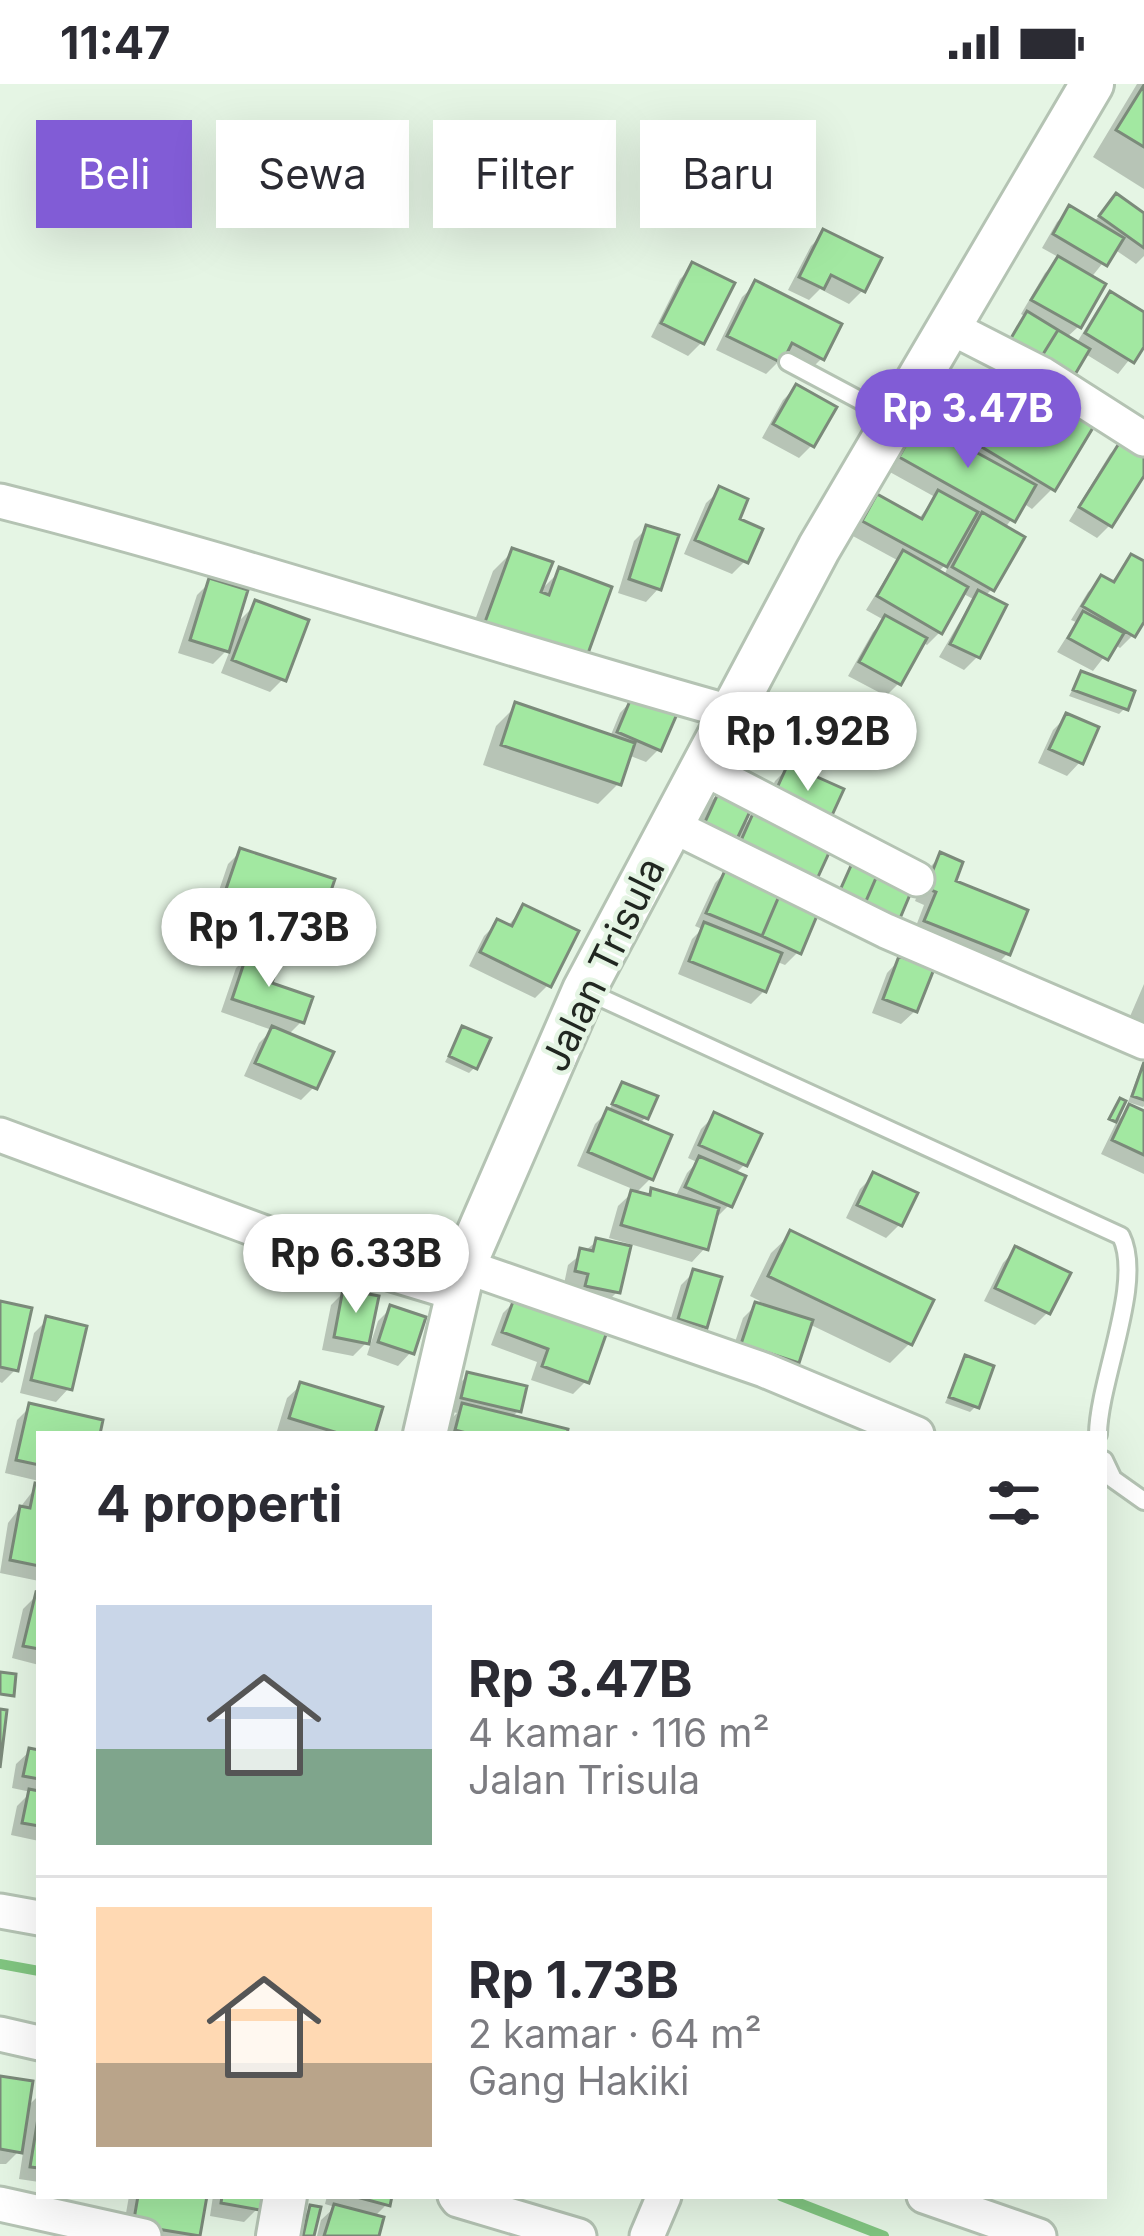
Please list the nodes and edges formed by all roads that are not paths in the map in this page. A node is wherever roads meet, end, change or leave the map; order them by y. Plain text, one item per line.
1 (1092, 84) edge
2 (950, 327) junction
3 (788, 362) dead end
4 (896, 419) junction
5 (1144, 440) edge
6 (0, 501) edge
7 (730, 712) junction
8 (701, 767) junction
9 (671, 825) junction
10 (917, 879) dead end
11 (584, 990) junction
12 (1144, 1042) edge
13 (0, 1136) edge
14 (460, 1280) junction
15 (426, 1431) edge
16 (910, 1431) edge
17 (1098, 1431) edge
18 (1107, 1466) edge
19 (1144, 1502) edge
20 (0, 1911) edge
21 (36, 1917) edge
22 (0, 2034) edge
23 (36, 2042) edge
24 (284, 2199) edge
25 (457, 2199) edge
26 (663, 2199) edge
27 (933, 2199) edge
28 (0, 2204) edge
29 (144, 2236) edge
30 (278, 2236) edge
31 (579, 2236) edge
32 (647, 2236) edge
33 (1039, 2236) edge

1 - 2 street, Jalan Trisula
2 - 4 street, Jalan Trisula
2 - 5 street
3 - 4 lane
4 - 7 street, Jalan Trisula
6 - 7 street
7 - 8 street, Jalan Trisula
8 - 9 street, Jalan Trisula
8 - 10 street
9 - 11 street, Jalan Trisula
9 - 12 street
11 - 14 street, Jalan Trisula
11 - 17 lane
13 - 14 street
14 - 15 street, Jalan Trisula
14 - 16 street
18 - 19 lane
20 - 21 street
22 - 23 street
24 - 30 street
25 - 31 street
26 - 32 street
27 - 33 street
28 - 29 street

